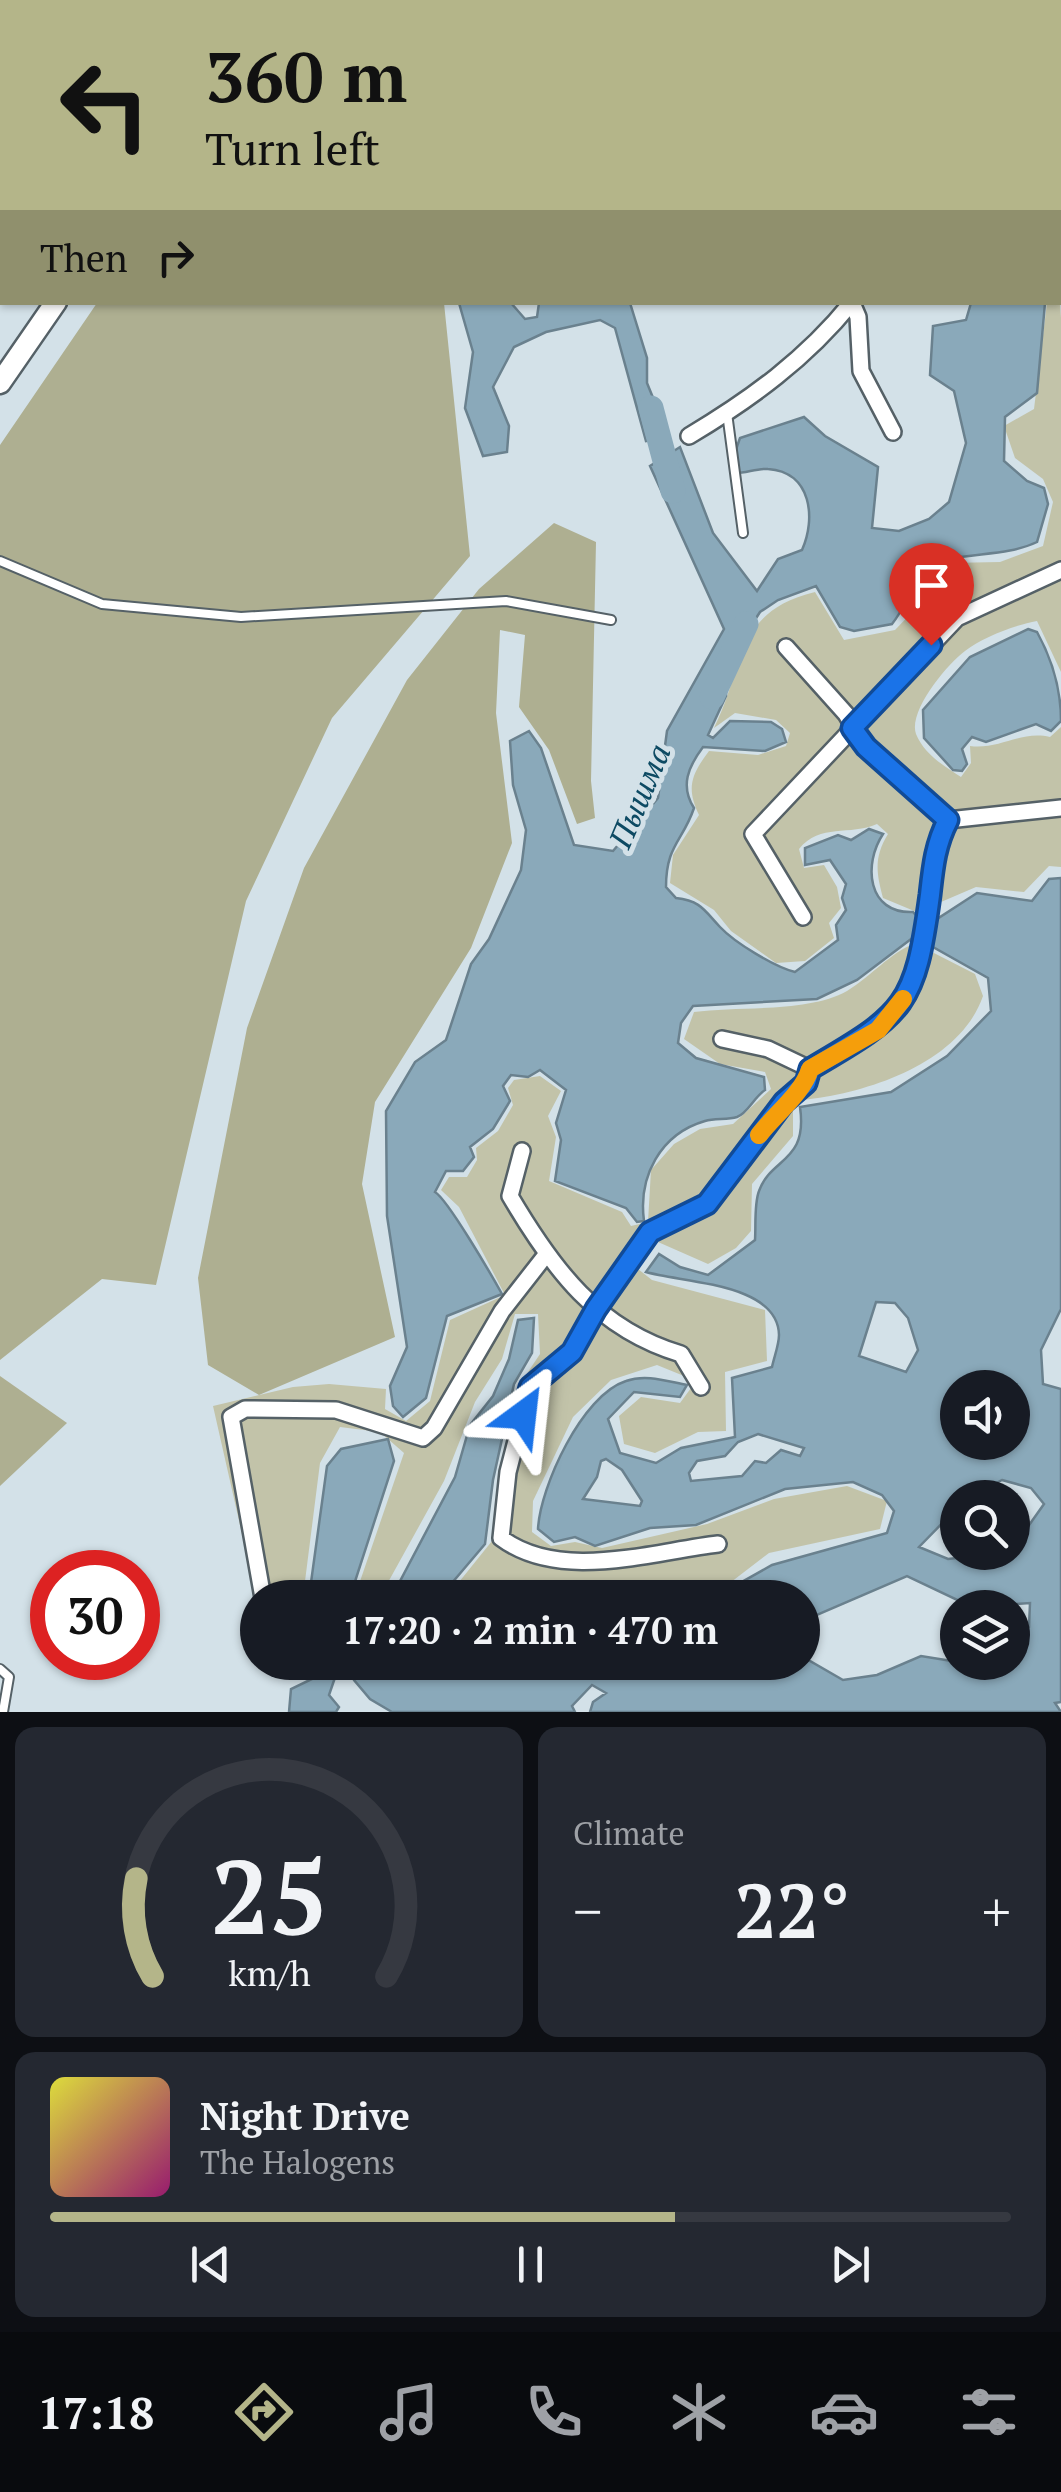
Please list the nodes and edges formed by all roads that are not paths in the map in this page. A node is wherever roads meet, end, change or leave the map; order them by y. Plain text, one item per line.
1 (54, 305) edge
2 (850, 305) edge
3 (853, 305) edge
4 (0, 383) edge
5 (727, 413) junction
6 (893, 432) dead end
7 (689, 436) dead end
8 (743, 534) dead end
9 (0, 561) edge
10 (1061, 570) edge
11 (611, 620) dead end
12 (786, 647) dead end
13 (852, 728) junction
14 (1061, 808) edge
15 (948, 820) junction
16 (802, 917) dead end
17 (722, 1040) dead end
18 (808, 1076) junction
19 (522, 1151) dead end
20 (545, 1256) junction
21 (596, 1309) junction
22 (701, 1387) dead end
23 (718, 1544) dead end
24 (260, 1580) edge
25 (0, 1670) edge
26 (3, 1712) edge

1 - 4 street
2 - 5 street
3 - 6 street
5 - 7 street
5 - 8 lane
9 - 11 lane
10 - 13 street
12 - 13 street
13 - 15 street
13 - 16 street
14 - 15 street
15 - 18 street
17 - 18 street
18 - 21 street
19 - 20 street
20 - 21 street
20 - 24 street
21 - 22 street
21 - 23 street
25 - 26 lane

